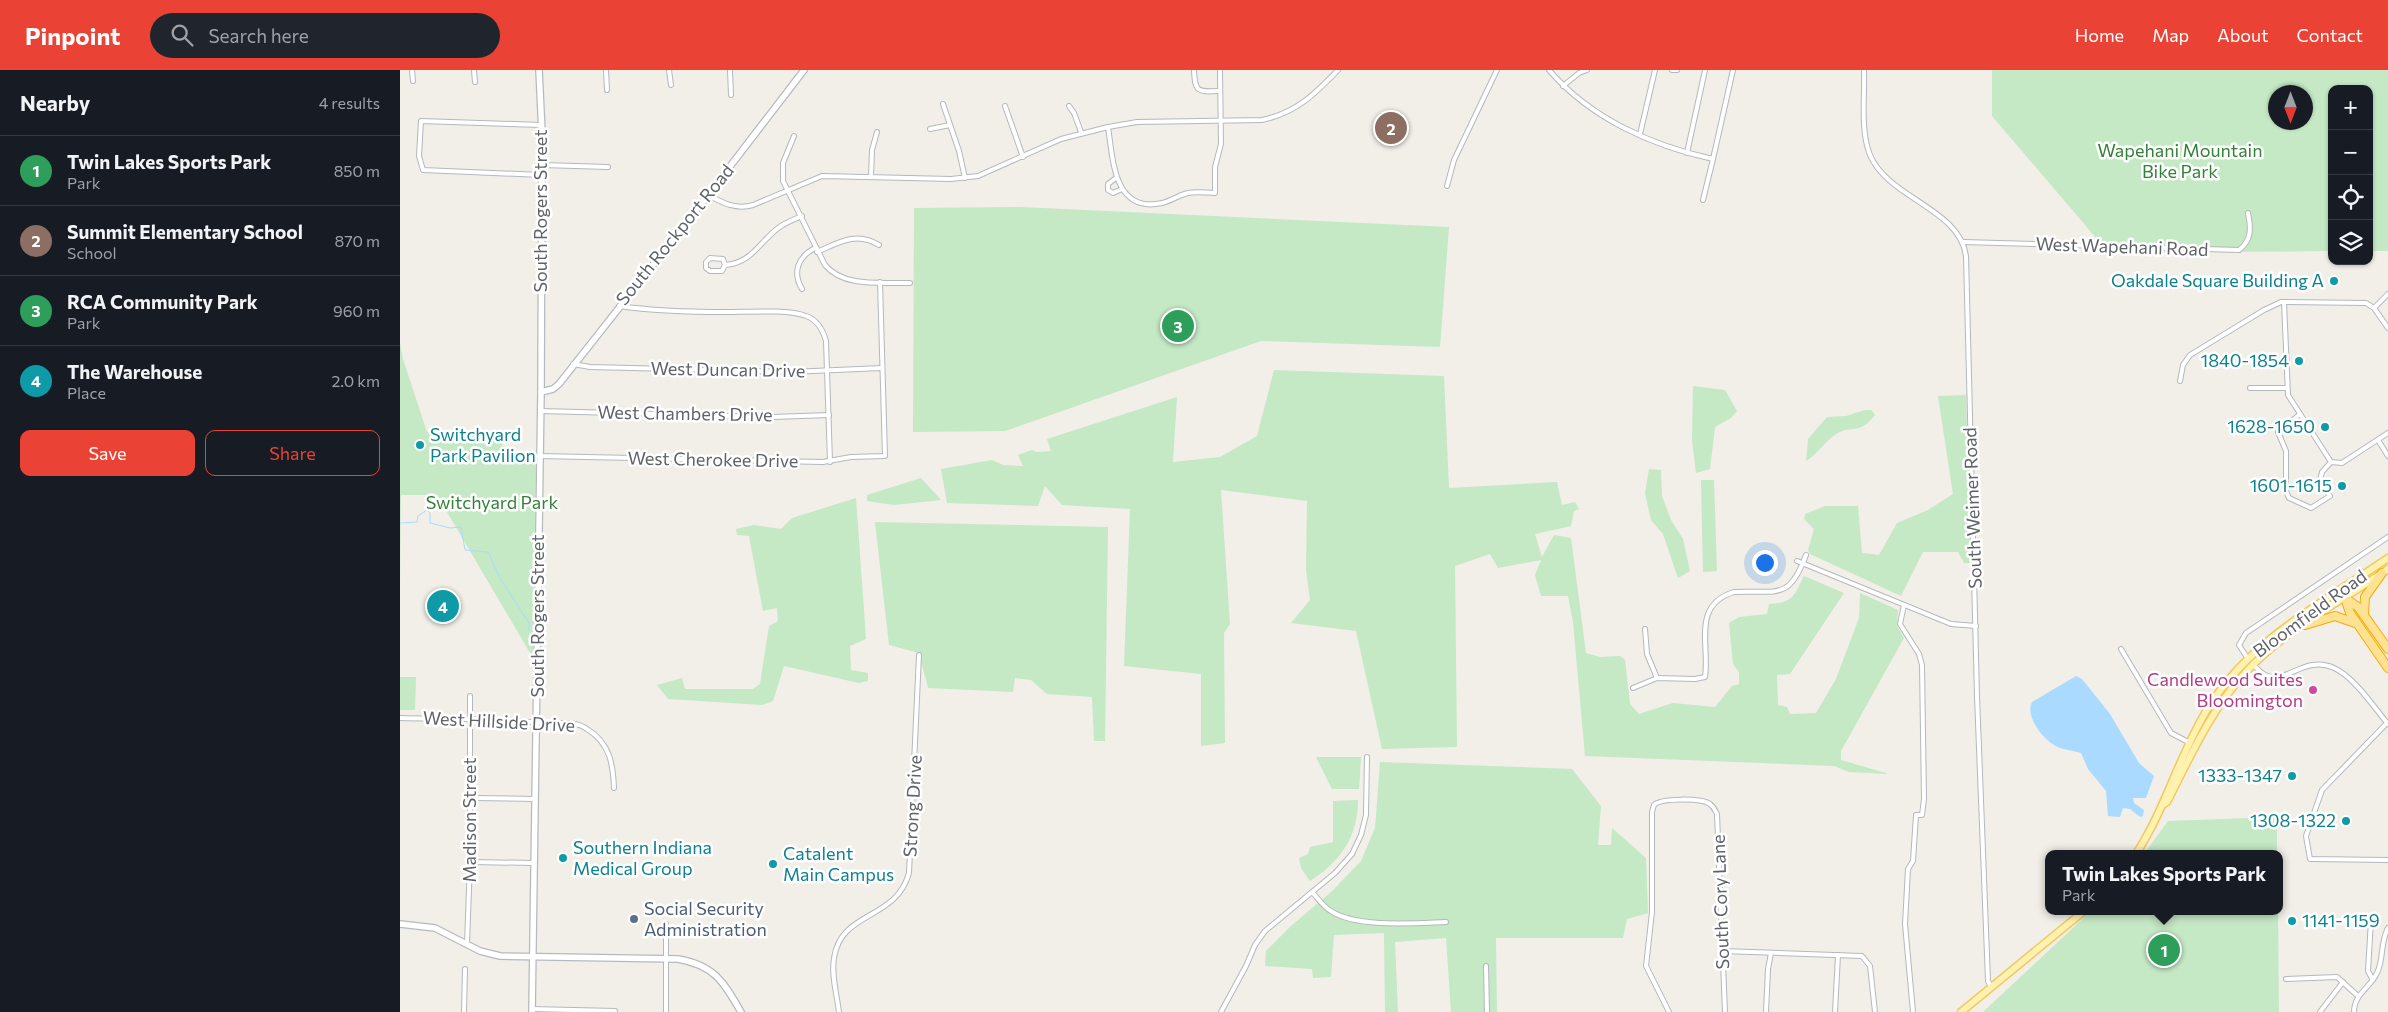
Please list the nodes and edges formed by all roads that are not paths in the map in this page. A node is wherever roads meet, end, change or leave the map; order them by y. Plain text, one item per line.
1 (412, 70) edge
2 (474, 70) edge
3 (539, 70) edge
4 (606, 70) edge
5 (669, 70) edge
6 (730, 70) edge
7 (804, 70) edge
8 (1194, 70) edge
9 (1220, 70) edge
10 (1338, 70) edge
11 (1497, 70) edge
12 (1549, 70) edge
13 (1587, 70) edge
14 (1655, 70) edge
15 (1672, 70) edge
16 (1677, 70) edge
17 (1705, 70) edge
18 (1733, 70) edge
19 (1864, 70) edge
20 (413, 81) dead end
21 (475, 82) dead end
22 (671, 85) dead end
23 (1563, 86) junction
24 (607, 90) dead end
25 (1220, 92) junction
26 (731, 95) dead end
27 (943, 104) dead end
28 (1004, 106) dead end
29 (1069, 106) dead end
30 (1221, 121) junction
31 (542, 125) junction
32 (950, 125) junction
33 (1108, 127) junction
34 (930, 129) dead end
35 (877, 132) dead end
36 (1081, 132) junction
37 (1640, 134) junction
38 (794, 136) dead end
39 (1687, 153) junction
40 (1022, 157) junction
41 (1713, 159) junction
42 (542, 165) junction
43 (608, 167) dead end
44 (542, 175) junction
45 (872, 176) junction
46 (965, 178) junction
47 (1116, 178) junction
48 (1447, 186) dead end
49 (1122, 188) junction
50 (788, 189) junction
51 (708, 196) junction
52 (1704, 200) dead end
53 (2248, 213) dead end
54 (802, 216) junction
55 (1964, 242) junction
56 (879, 245) dead end
57 (816, 250) junction
58 (725, 265) junction
59 (880, 282) junction
60 (910, 283) dead end
61 (802, 289) dead end
62 (2388, 294) edge
63 (2284, 302) junction
64 (619, 306) junction
65 (2374, 308) junction
66 (2388, 328) edge
67 (573, 364) junction
68 (882, 368) junction
69 (827, 371) junction
70 (2180, 381) dead end
71 (2250, 388) dead end
72 (2287, 388) junction
73 (541, 392) junction
74 (540, 411) junction
75 (829, 415) junction
76 (2299, 415) junction
77 (2388, 433) edge
78 (2378, 440) junction
79 (539, 456) junction
80 (2388, 456) edge
81 (830, 462) junction
82 (2331, 462) junction
83 (2388, 537) edge
84 (1806, 554) dead end
85 (2388, 558) edge
86 (1797, 561) dead end
87 (1803, 563) junction
88 (2385, 571) edge
89 (2343, 594) junction
90 (1904, 605) junction
91 (2364, 617) junction
92 (2305, 625) junction
93 (1976, 626) junction
94 (2359, 626) junction
95 (1645, 629) dead end
96 (2121, 649) dead end
97 (2388, 649) edge
98 (919, 655) dead end
99 (2251, 662) junction
100 (2388, 668) edge
101 (1657, 678) junction
102 (1633, 688) dead end
103 (470, 696) dead end
104 (400, 718) edge
105 (472, 720) junction
106 (537, 722) junction
107 (2388, 723) edge
108 (2189, 743) junction
109 (2196, 746) junction
110 (1368, 757) dead end
111 (614, 788) dead end
112 (471, 798) junction
113 (536, 799) junction
114 (2164, 804) junction
115 (2138, 850) edge
116 (2388, 860) edge
117 (470, 862) junction
118 (533, 863) junction
119 (1312, 892) junction
120 (2079, 915) edge
121 (2371, 920) dead end
122 (1446, 922) dead end
123 (400, 924) edge
124 (666, 924) dead end
125 (2388, 928) edge
126 (467, 944) junction
127 (1722, 951) junction
128 (1770, 953) junction
129 (1838, 955) junction
130 (532, 956) junction
131 (666, 958) junction
132 (1486, 966) dead end
133 (465, 969) dead end
134 (2286, 979) dead end
135 (2373, 980) junction
136 (2343, 982) junction
137 (1991, 988) junction
138 (2358, 996) junction
139 (532, 1011) edge
140 (615, 1011) edge
141 (464, 1012) edge
142 (666, 1012) edge
143 (741, 1012) edge
144 (839, 1012) edge
145 (1220, 1012) edge
146 (1487, 1012) edge
147 (1669, 1012) edge
148 (1725, 1012) edge
149 (1766, 1012) edge
150 (1835, 1012) edge
151 (1875, 1012) edge
152 (1913, 1012) edge
153 (1961, 1012) edge
154 (2320, 1012) edge
155 (2354, 1012) edge

1 - 20 street
2 - 21 street
3 - 31 street, South Rogers Street
4 - 24 street
5 - 22 street
6 - 26 street
7 - 51 street, South Rockport Road
8 - 25 street
9 - 25 street
10 - 30 street
11 - 48 street
12 - 23 street
13 - 23 street
14 - 37 street
15 - 16 street
17 - 39 street
18 - 41 street
19 - 55 street
23 - 37 street
25 - 30 street
27 - 32 street
28 - 40 street
29 - 36 street
30 - 33 street
30 - 49 street
31 - 42 street, South Rogers Street
31 - 44 street
32 - 34 street
32 - 46 street
33 - 36 street
33 - 47 street
35 - 45 street
36 - 40 street
37 - 39 street
38 - 50 street
39 - 41 street
40 - 46 street
41 - 52 street
42 - 43 street
42 - 44 street, South Rogers Street
44 - 73 street, South Rogers Street
45 - 46 street
45 - 50 street
47 - 49 street
47 - 49 street
50 - 51 street
50 - 54 street
51 - 64 street, South Rockport Road
53 - 55 street, West Wapehani Road
54 - 57 street
54 - 58 street
55 - 93 street, South Weimer Road
56 - 57 street
57 - 59 street
57 - 61 street
58 - 58 street
59 - 60 street
59 - 68 street
62 - 65 street
63 - 65 street
63 - 70 street
63 - 72 street
64 - 67 street, South Rockport Road
64 - 69 street
65 - 66 street
67 - 69 street, West Duncan Drive
67 - 73 street, South Rockport Road
68 - 69 street, West Duncan Drive
68 - 81 street, West Cherokee Drive
69 - 75 street
71 - 72 street
72 - 76 street
73 - 74 street, South Rogers Street
74 - 75 street, West Chambers Drive
74 - 79 street, South Rogers Street
75 - 81 street
76 - 82 street
76 - 82 street
77 - 78 street
78 - 80 street
78 - 82 street
79 - 81 street, West Cherokee Drive
79 - 106 street, South Rogers Street
83 - 99 street
84 - 87 street
85 - 89 main road, Bloomfield Road
86 - 87 street
87 - 90 street
87 - 101 street
88 - 89 main road, Bloomfield Road
88 - 91 highway
89 - 91 highway
89 - 92 main road, Bloomfield Road
89 - 94 highway
89 - 99 main road, Bloomfield Road
90 - 93 street
90 - 152 street
91 - 97 highway
92 - 94 highway
92 - 99 main road, Bloomfield Road
93 - 137 street, South Weimer Road
94 - 100 highway
95 - 101 street
96 - 108 street
98 - 144 street, Strong Drive
99 - 107 street
99 - 108 main road, Bloomfield Road
99 - 109 main road, Bloomfield Road
101 - 102 street
103 - 105 street, Madison Street
104 - 105 street, West Hillside Drive
105 - 106 street, West Hillside Drive
105 - 112 street, Madison Street
106 - 111 street, West Hillside Drive
106 - 113 street, South Rogers Street
107 - 116 street
108 - 109 street
108 - 114 main road, Bloomfield Road
109 - 114 main road, Bloomfield Road
110 - 119 street
112 - 113 street
112 - 117 street, Madison Street
113 - 118 street, South Rogers Street
114 - 115 main road, Bloomfield Road
117 - 118 street
117 - 126 street, Madison Street
118 - 130 street, South Rogers Street
119 - 122 street
119 - 145 street
120 - 137 main road
121 - 135 street
123 - 126 street
124 - 131 street
125 - 135 street
126 - 130 street
127 - 128 street
127 - 147 street, South Cory Lane
127 - 148 street, South Cory Lane
128 - 129 street
128 - 149 street
129 - 150 street
129 - 151 street
130 - 131 street
130 - 139 street, South Rogers Street
131 - 142 street
131 - 143 street
132 - 146 street
133 - 141 street
134 - 136 street
135 - 138 street
136 - 138 street
136 - 154 street
137 - 153 main road
138 - 155 street
139 - 140 street

